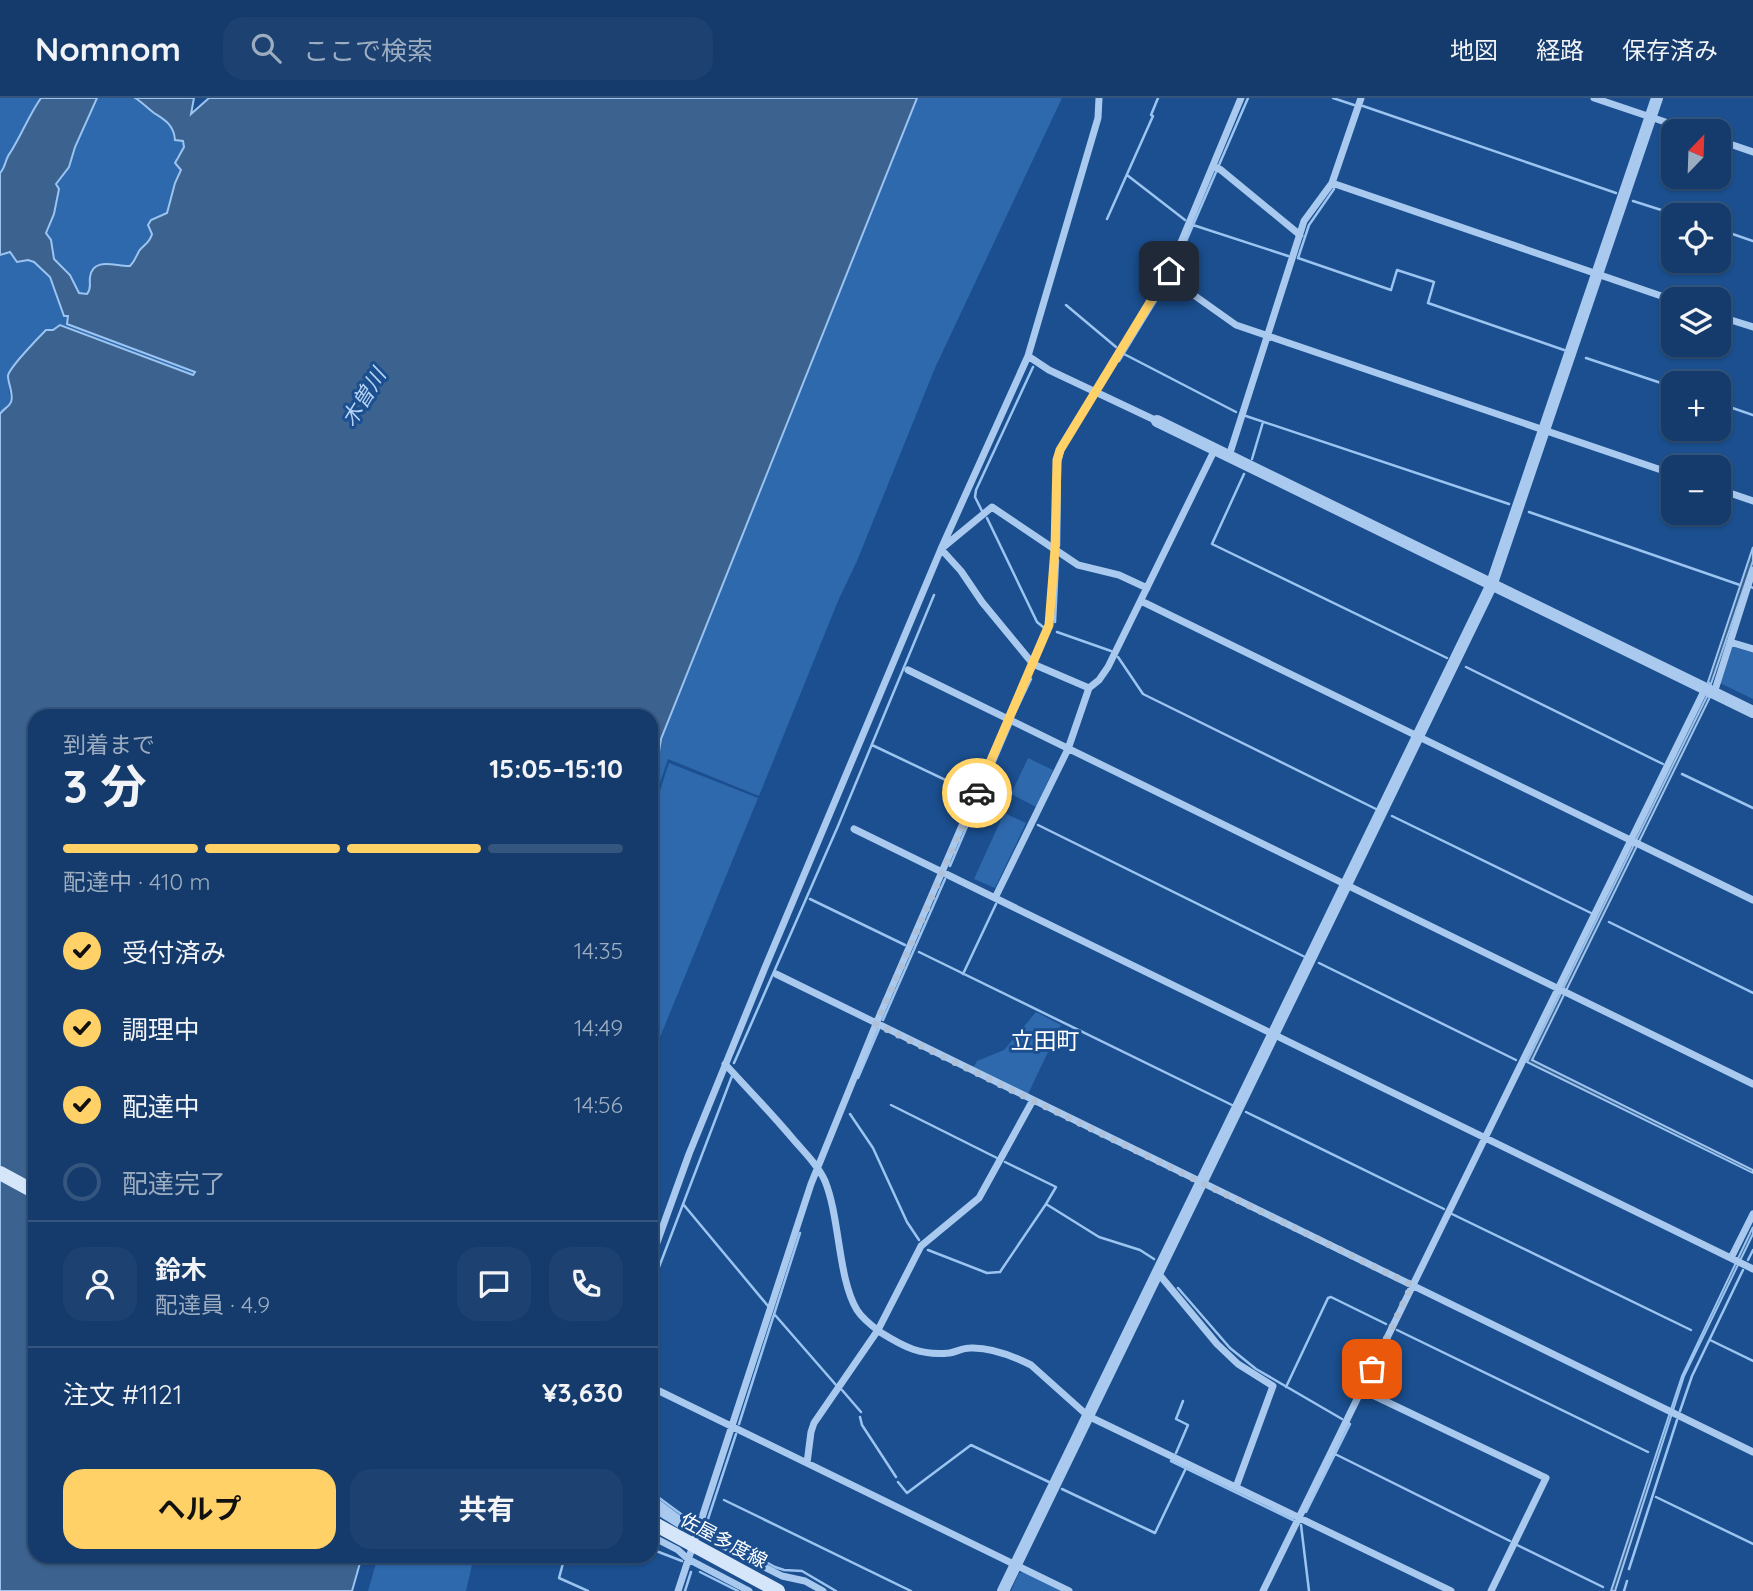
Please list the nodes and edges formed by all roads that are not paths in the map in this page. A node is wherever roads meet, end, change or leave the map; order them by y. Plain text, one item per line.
1 (1099, 98) edge
2 (1241, 98) edge
3 (1361, 98) edge
4 (1594, 98) edge
5 (1657, 98) edge
6 (1651, 117) junction
7 (1661, 120) edge
8 (1731, 144) edge
9 (1753, 152) edge
10 (1216, 168) junction
11 (1332, 183) junction
12 (1300, 235) junction
13 (1598, 275) junction
14 (1169, 278) junction
15 (1661, 296) edge
16 (1731, 320) edge
17 (1753, 327) edge
18 (1267, 336) junction
19 (1028, 356) junction
20 (1095, 392) junction
21 (1157, 421) joint
22 (1544, 429) junction
23 (1215, 449) junction
24 (1228, 456) junction
25 (1661, 470) edge
26 (1731, 493) edge
27 (1753, 501) edge
28 (1055, 549) junction
29 (941, 550) junction
30 (1753, 570) edge
31 (1491, 586) junction
32 (1147, 588) junction
33 (1141, 601) junction
34 (1730, 642) junction
35 (1753, 649) edge
36 (1032, 664) junction
37 (908, 670) dead end
38 (1089, 688) junction
39 (1709, 691) junction
40 (1753, 712) edge
41 (1009, 720) junction
42 (1419, 736) junction
43 (1068, 749) junction
44 (854, 829) dead end
45 (1634, 843) junction
46 (943, 872) junction
47 (1348, 884) junction
48 (995, 898) junction
49 (1753, 900) edge
50 (776, 974) dead end
51 (1561, 990) junction
52 (876, 1024) junction
53 (1274, 1035) junction
54 (725, 1064) junction
55 (1753, 1084) edge
56 (1033, 1100) junction
57 (1485, 1138) junction
58 (818, 1169) junction
59 (0, 1173) edge
60 (1201, 1184) junction
61 (28, 1188) edge
62 (1753, 1214) edge
63 (658, 1241) edge
64 (1735, 1260) junction
65 (1753, 1269) edge
66 (1158, 1273) junction
67 (1412, 1285) junction
68 (878, 1330) junction
69 (658, 1390) edge
70 (1362, 1390) junction
71 (1088, 1416) junction
72 (732, 1426) junction
73 (1753, 1452) edge
74 (807, 1463) junction
75 (1236, 1487) junction
76 (658, 1503) edge
77 (658, 1511) edge
78 (1299, 1517) junction
79 (658, 1526) edge
80 (698, 1534) junction
81 (658, 1540) edge
82 (688, 1559) junction
83 (1016, 1565) junction
84 (678, 1591) edge
85 (749, 1591) edge
86 (778, 1591) edge
87 (823, 1591) edge
88 (1003, 1591) edge
89 (1069, 1591) edge
90 (1263, 1591) edge
91 (1451, 1591) edge
92 (1491, 1591) edge

1 - 19 street
2 - 10 street
3 - 11 street
4 - 6 street
5 - 6 street
6 - 7 street
6 - 13 street
8 - 9 street
10 - 12 street
10 - 14 street
11 - 12 street
11 - 13 street
12 - 18 street
13 - 15 street
13 - 22 street
14 - 18 street
14 - 20 street
16 - 17 street
18 - 22 street
18 - 24 street
19 - 20 street
19 - 29 street
20 - 21 street
20 - 28 street
21 - 23 street
22 - 25 street
22 - 31 street
23 - 24 street
23 - 32 street
24 - 31 street
26 - 27 street
28 - 29 street
28 - 32 street
28 - 36 street
29 - 36 street
29 - 54 street
30 - 34 street
31 - 39 street
31 - 42 street
32 - 33 street
33 - 38 street
33 - 42 street
34 - 35 street
34 - 39 street
36 - 38 street
36 - 41 street
37 - 41 street
38 - 43 street
39 - 40 street
39 - 45 street
41 - 43 street
41 - 46 street
42 - 45 street
42 - 47 street
43 - 47 street
43 - 48 street
44 - 46 street
45 - 49 street
45 - 51 street
46 - 48 street
46 - 52 street
47 - 51 street
47 - 53 street
48 - 53 street
50 - 52 street
51 - 55 street
51 - 57 street
52 - 56 street
52 - 58 street
53 - 57 street
53 - 60 street
54 - 58 street
54 - 63 street
56 - 60 street
56 - 68 street
57 - 64 street
57 - 67 street
58 - 68 street
58 - 72 street
59 - 61 main road
60 - 66 street
60 - 67 street
62 - 64 street
64 - 65 street
66 - 71 street
66 - 75 street
67 - 70 street
67 - 73 street
68 - 71 street
68 - 74 street
69 - 72 street
70 - 78 street
70 - 92 street
71 - 75 street
71 - 83 street
72 - 74 street
72 - 80 street
74 - 83 street
75 - 78 street
76 - 80 street
77 - 80 street
78 - 90 street
78 - 91 street
79 - 86 main road, 佐屋多度線, bridge
80 - 82 street
80 - 87 street
81 - 82 street
82 - 84 street
82 - 85 street
83 - 88 street
83 - 89 street

